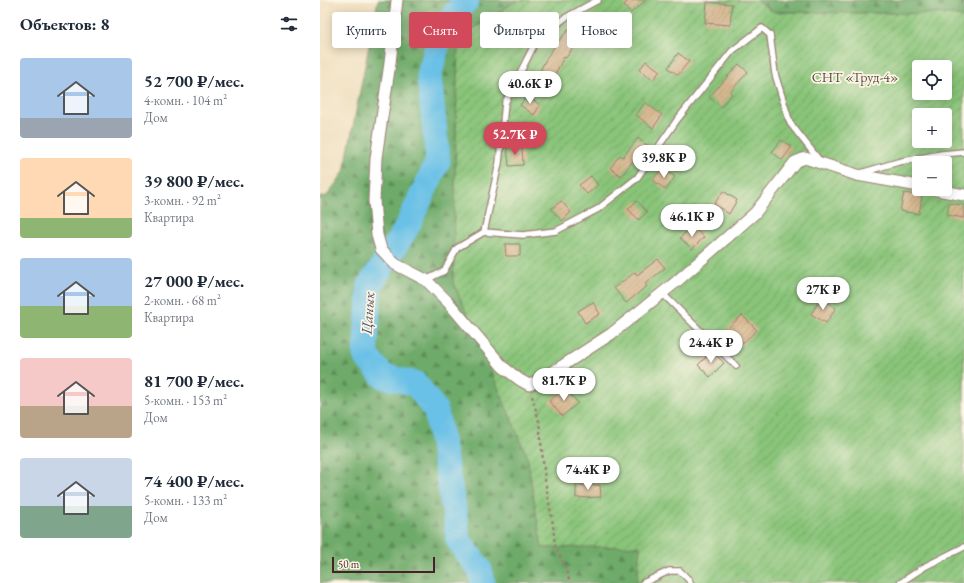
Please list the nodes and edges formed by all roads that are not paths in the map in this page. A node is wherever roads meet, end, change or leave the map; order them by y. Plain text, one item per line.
1 (397, 0) edge
2 (598, 0) edge
3 (964, 152) edge
4 (822, 164) junction
5 (857, 175) junction
6 (912, 185) edge
7 (952, 193) edge
8 (964, 195) edge
9 (484, 232) junction
10 (426, 280) junction
11 (662, 293) junction
12 (736, 366) dead end
13 (964, 547) edge
14 (643, 583) edge
15 (690, 583) edge
16 (900, 583) edge

1 - 10 street
2 - 9 lane
3 - 5 lane
4 - 5 street
4 - 9 lane
4 - 11 street
5 - 6 street
7 - 8 street
9 - 10 lane
10 - 11 street
11 - 12 lane
13 - 16 lane
14 - 15 lane

